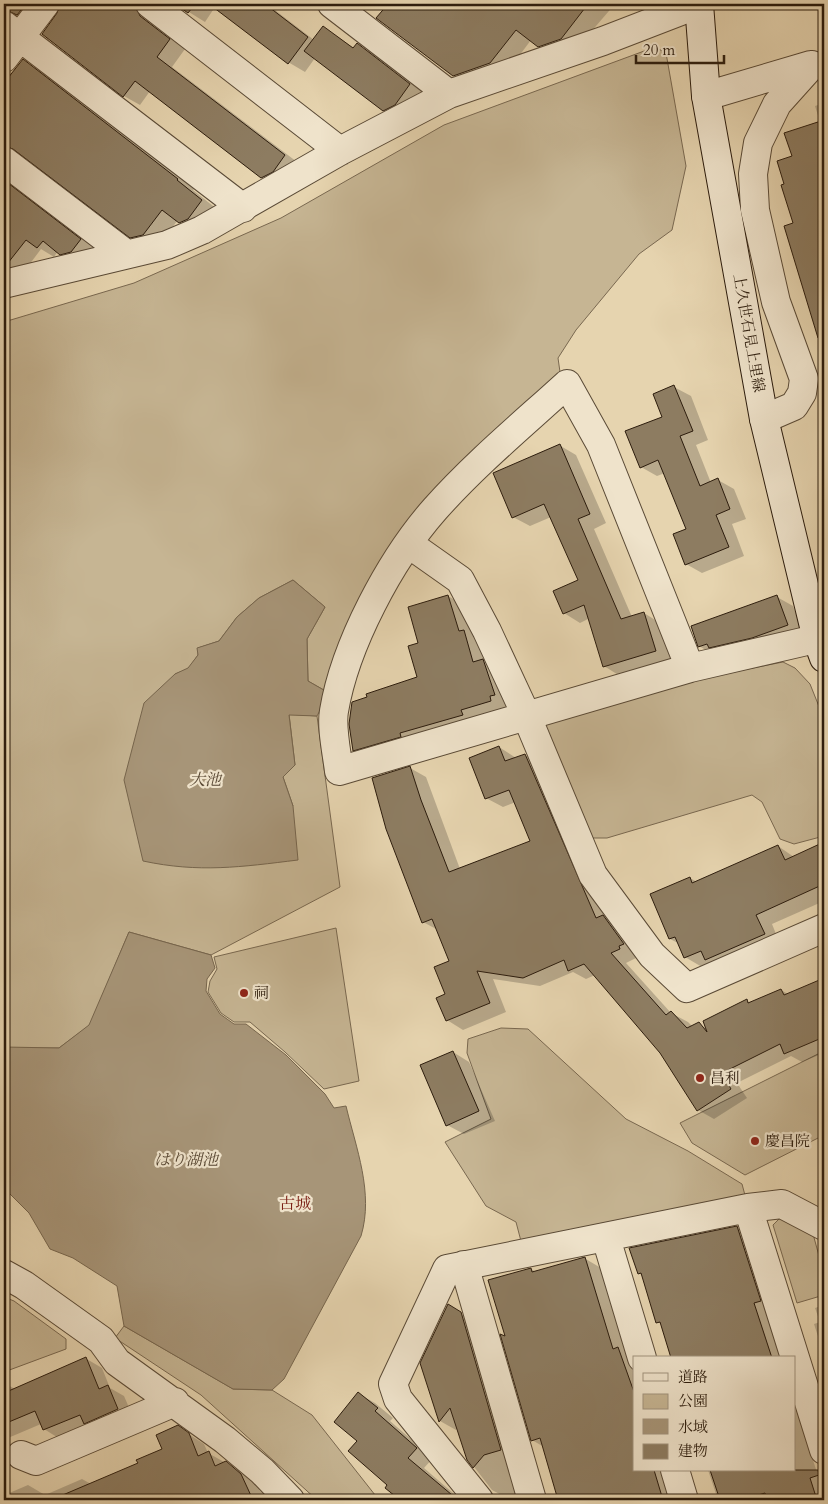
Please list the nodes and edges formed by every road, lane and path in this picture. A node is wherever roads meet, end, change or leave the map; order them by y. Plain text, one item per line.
1 (45, 4) edge
2 (150, 4) edge
3 (332, 4) edge
4 (699, 4) edge
5 (361, 12) edge
6 (9, 40) edge
7 (818, 62) edge
8 (449, 94) junction
9 (706, 96) junction
10 (340, 151) junction
11 (4, 160) edge
12 (243, 208) junction
13 (126, 254) junction
14 (4, 284) edge
15 (764, 419) junction
16 (409, 544) junction
17 (822, 644) edge
18 (690, 668) junction
19 (527, 717) junction
20 (824, 928) edge
21 (748, 1208) junction
22 (824, 1226) edge
23 (606, 1238) junction
24 (464, 1264) junction
25 (4, 1274) edge
26 (641, 1356) edge
27 (794, 1356) edge
28 (796, 1361) edge
29 (174, 1402) junction
30 (824, 1450) edge
31 (21, 1455) dead end
32 (676, 1472) edge
33 (290, 1500) edge
34 (479, 1500) edge
35 (532, 1500) edge
36 (684, 1500) edge

1 - 6 street
2 - 10 street
3 - 5 street
4 - 8 street
4 - 9 street, 上久世石見上里線
5 - 8 street
6 - 12 street
7 - 9 street
7 - 15 street
8 - 10 street
9 - 15 street, 上久世石見上里線
10 - 12 street
11 - 13 street
12 - 13 street
13 - 14 street
15 - 17 street, 上久世石見上里線
16 - 18 street
16 - 19 street
16 - 19 street
17 - 18 street
18 - 19 street
19 - 20 street
21 - 22 street
21 - 23 street
21 - 27 street
23 - 24 street
23 - 26 street
24 - 34 street
24 - 35 street
25 - 29 street
28 - 30 street
29 - 31 street
29 - 33 street
32 - 36 street

